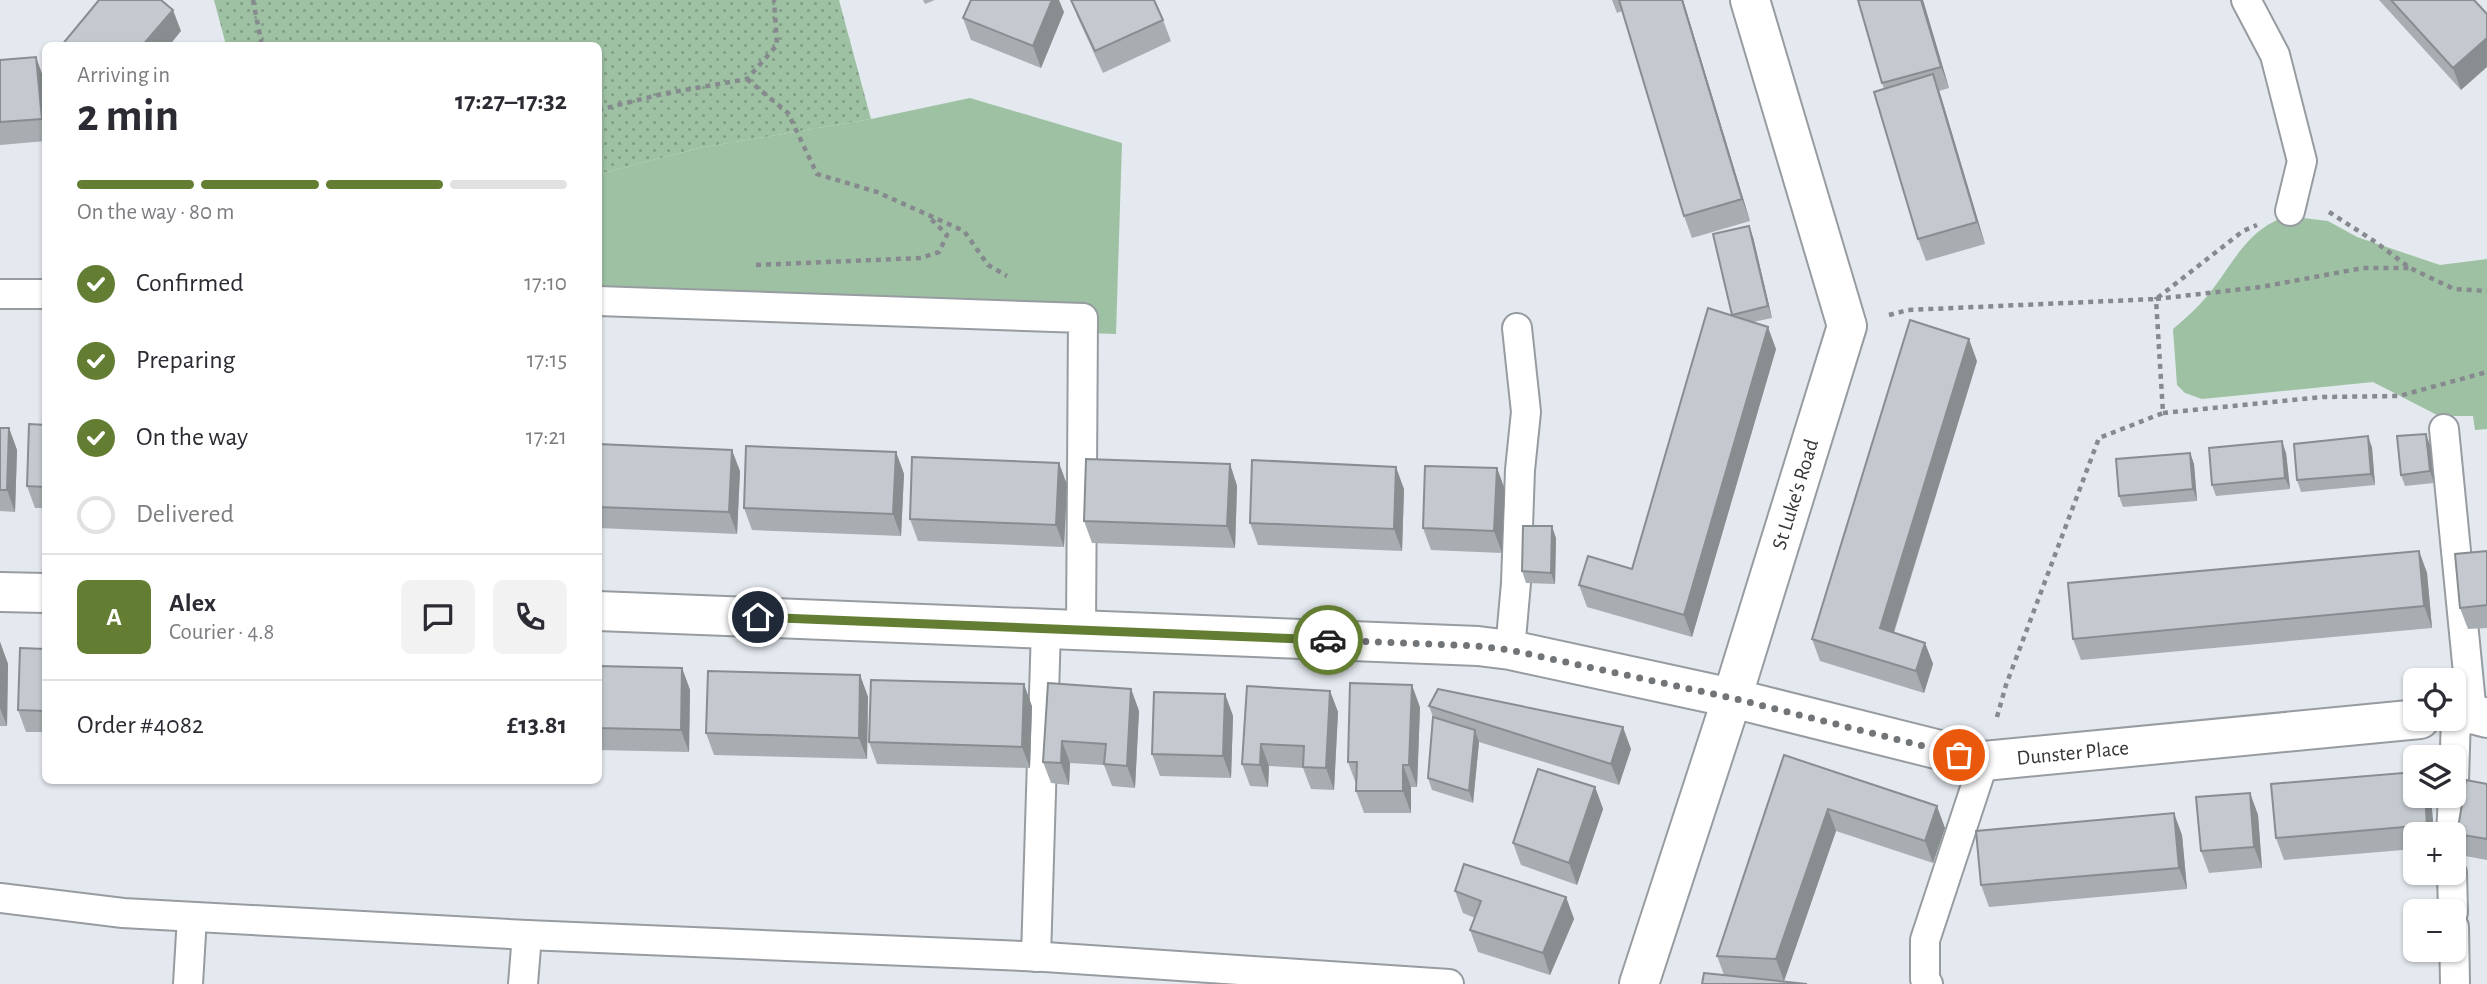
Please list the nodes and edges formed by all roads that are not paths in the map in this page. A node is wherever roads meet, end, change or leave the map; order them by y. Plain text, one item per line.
1 (1750, 0) edge
2 (2246, 0) edge
3 (2290, 211) road end
4 (0, 294) edge
5 (42, 294) edge
6 (602, 301) edge
7 (1517, 328) dead end
8 (2444, 429) dead end
9 (0, 592) edge
10 (42, 593) edge
11 (602, 611) edge
12 (1063, 629) junction
13 (1510, 650) junction
14 (2456, 668) edge
15 (1732, 698) junction
16 (2403, 722) edge
17 (1984, 761) junction
18 (0, 898) edge
19 (192, 916) junction
20 (527, 936) junction
21 (1036, 957) junction
22 (2455, 962) edge
23 (1257, 977) edge
24 (188, 984) edge
25 (523, 984) edge
26 (1449, 984) edge
27 (1639, 984) edge
28 (1928, 984) edge
29 (2455, 984) edge

1 - 15 street, St Luke's Road
2 - 3 lane
4 - 5 lane
6 - 12 lane
7 - 13 lane
8 - 14 lane
9 - 10 street
11 - 12 street, Dunster Place
12 - 13 street, Dunster Place
12 - 21 lane
13 - 15 street, Dunster Place
15 - 17 street, Dunster Place
15 - 27 street, St Luke's Road
16 - 17 street, Dunster Place
17 - 28 lane
18 - 19 lane
19 - 20 lane
19 - 24 lane
20 - 21 lane
20 - 25 lane
21 - 23 lane
22 - 29 lane
23 - 26 lane

